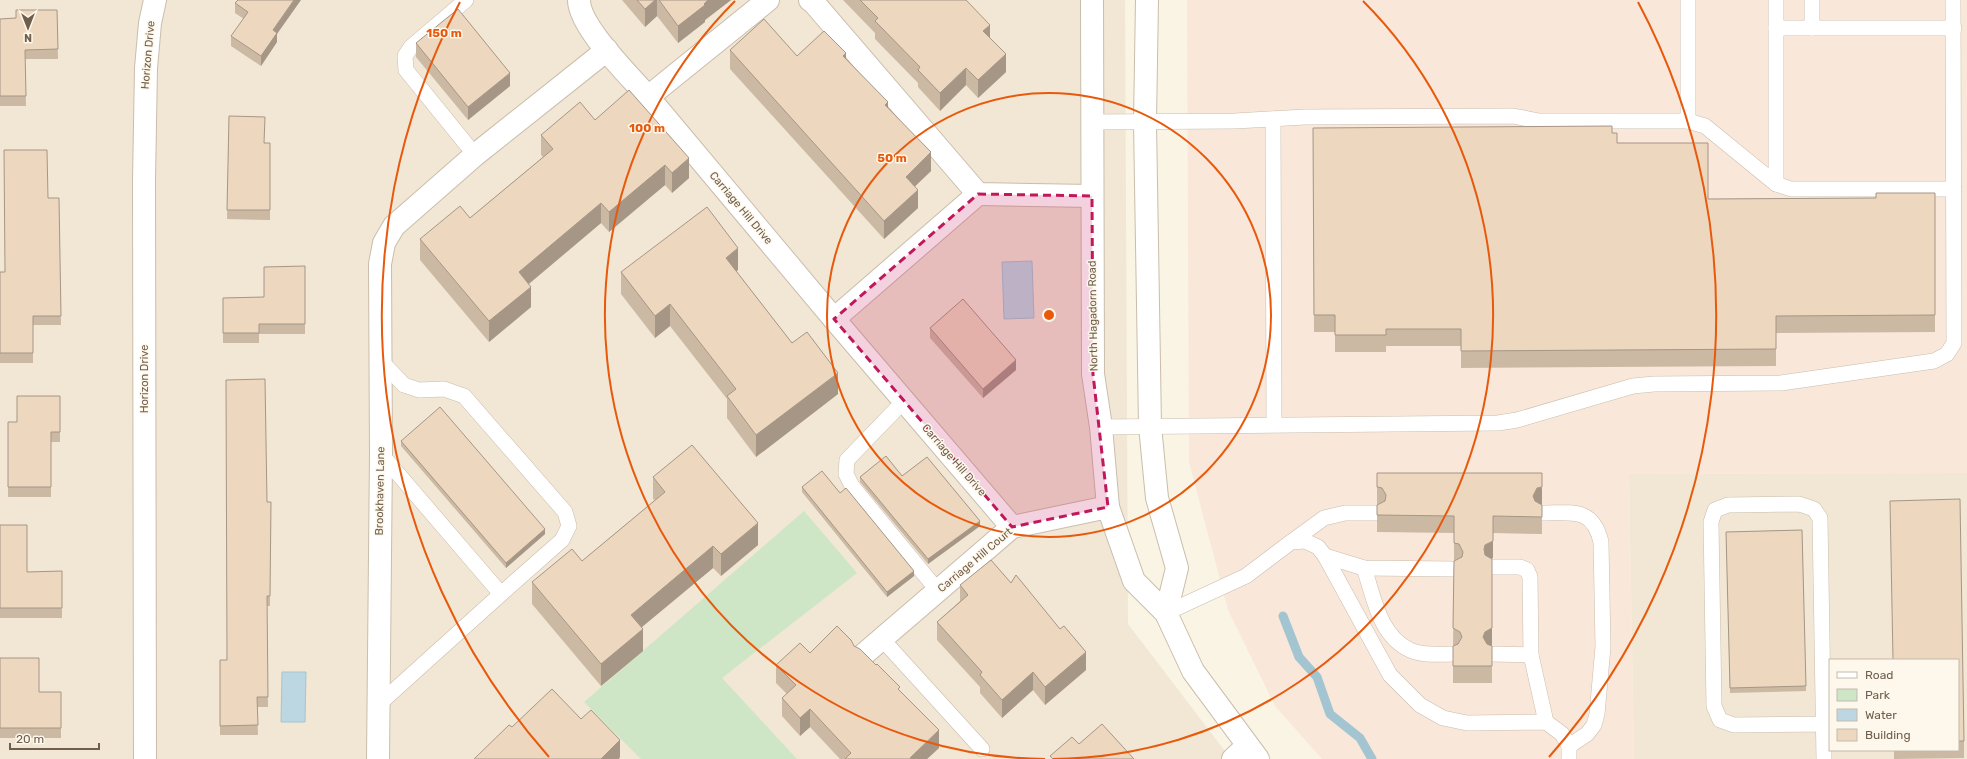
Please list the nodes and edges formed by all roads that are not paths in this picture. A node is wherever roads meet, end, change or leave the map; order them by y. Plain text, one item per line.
1 (155, 0) edge
2 (466, 0) edge
3 (578, 0) edge
4 (768, 0) edge
5 (810, 0) edge
6 (1092, 0) edge
7 (1147, 0) edge
8 (1688, 0) edge
9 (1776, 0) edge
10 (1812, 0) edge
11 (1953, 0) edge
12 (1776, 28) junction
13 (1812, 28) junction
14 (1954, 28) junction
15 (606, 50) junction
16 (648, 97) junction
17 (1274, 119) junction
18 (1688, 121) junction
19 (1092, 122) junction
20 (1145, 122) junction
21 (475, 155) junction
22 (1776, 184) junction
23 (1954, 189) junction
24 (978, 194) junction
25 (1092, 196) junction
26 (834, 319) junction
27 (380, 360) junction
28 (904, 401) junction
29 (1274, 424) junction
30 (1150, 426) junction
31 (1101, 427) junction
32 (381, 454) junction
33 (1108, 507) junction
34 (1542, 513) edge
35 (1377, 514) edge
36 (1012, 527) junction
37 (1291, 542) junction
38 (1325, 556) junction
39 (1492, 567) edge
40 (1364, 568) junction
41 (1454, 569) edge
42 (938, 590) junction
43 (501, 594) junction
44 (1166, 613) junction
45 (882, 639) junction
46 (1453, 654) edge
47 (1492, 654) edge
48 (863, 655) edge
49 (1531, 655) junction
50 (378, 705) junction
51 (1546, 722) junction
52 (1824, 724) junction
53 (982, 750) dead end
54 (1569, 752) edge
55 (1246, 755) edge
56 (145, 759) edge
57 (378, 759) edge
58 (1824, 759) edge

1 - 56 street, Horizon Drive
2 - 21 lane
3 - 15 street, Carriage Hill Drive
4 - 16 street
5 - 24 street
6 - 19 street, North Hagadorn Road
7 - 20 street
8 - 18 lane
9 - 12 lane
10 - 13 lane
11 - 14 lane
12 - 13 lane
12 - 22 lane
13 - 14 lane
14 - 23 lane
15 - 16 street, Carriage Hill Drive
15 - 21 street
16 - 26 street, Carriage Hill Drive
17 - 18 lane
17 - 20 lane
17 - 29 lane
18 - 22 lane
19 - 20 lane
19 - 25 street, North Hagadorn Road
20 - 30 street
21 - 27 street, Brookhaven Lane
22 - 23 lane
23 - 29 lane
24 - 25 street
24 - 26 street
25 - 31 street, North Hagadorn Road
26 - 28 street, Carriage Hill Drive
27 - 32 street, Brookhaven Lane
27 - 43 lane
28 - 36 street, Carriage Hill Drive
28 - 42 lane
29 - 30 lane
30 - 31 lane
30 - 44 street
31 - 33 street, North Hagadorn Road
32 - 43 lane
32 - 50 street, Brookhaven Lane
33 - 36 street, Carriage Hill Court
33 - 44 street, North Hagadorn Road
34 - 54 lane
35 - 37 lane
36 - 42 street, Carriage Hill Court
37 - 38 lane
37 - 44 lane
38 - 40 lane
38 - 51 lane
39 - 49 lane
40 - 41 lane
40 - 46 lane
42 - 45 street, Carriage Hill Court
43 - 50 lane
44 - 55 street, North Hagadorn Road
45 - 48 street, Carriage Hill Court
45 - 53 lane
47 - 49 lane
49 - 51 lane
50 - 57 street, Brookhaven Lane
51 - 54 lane
52 - 52 lane
52 - 58 lane

